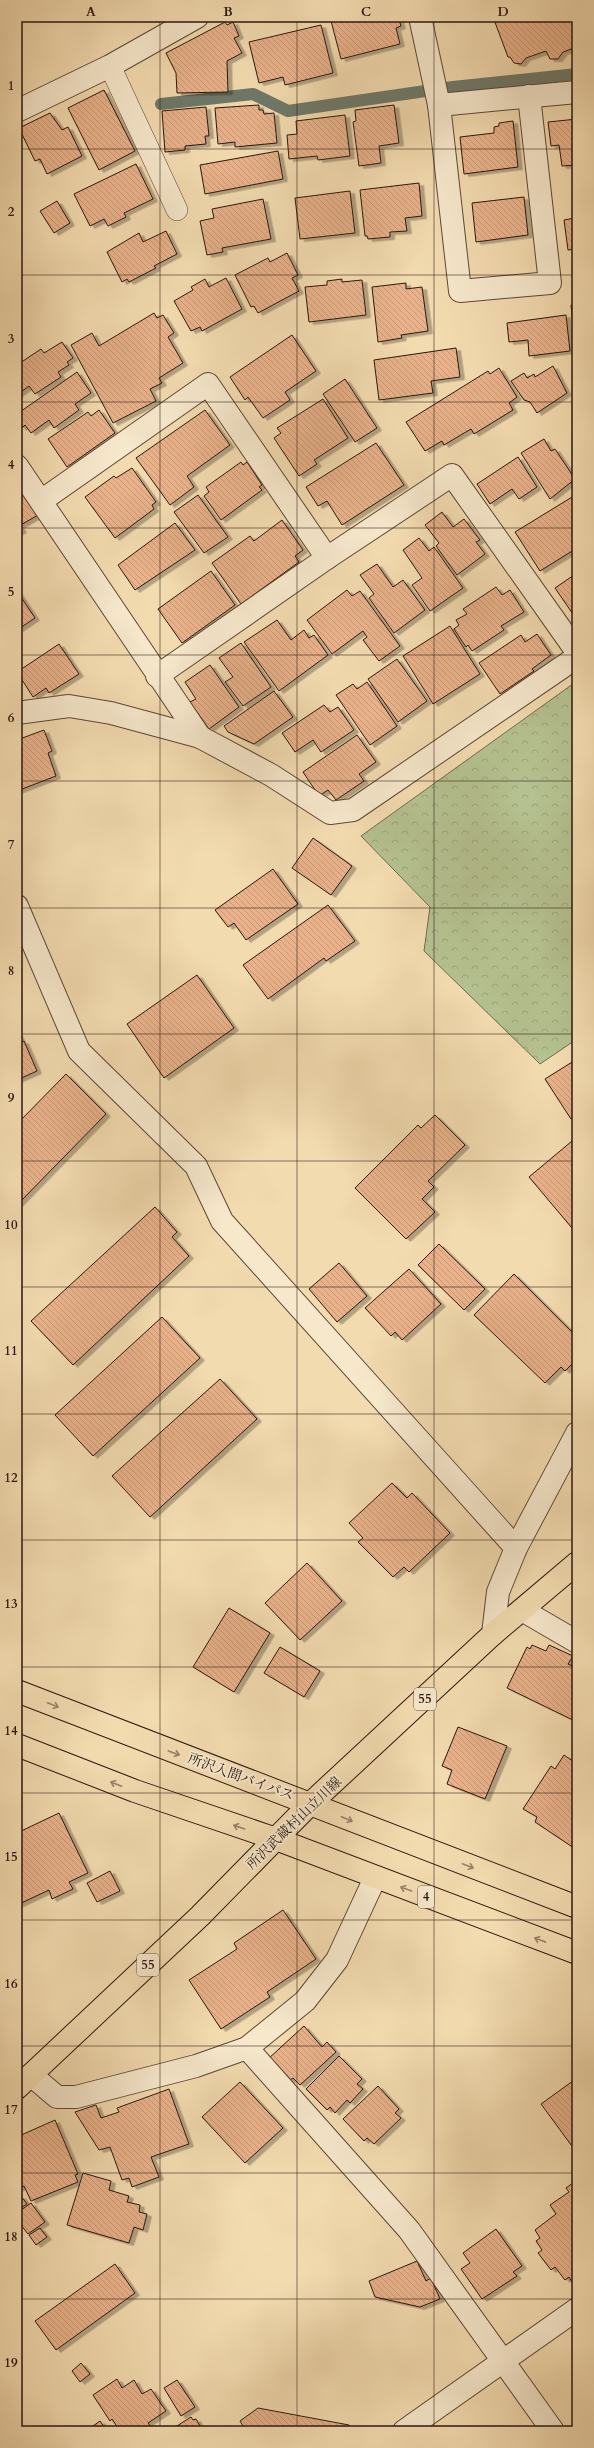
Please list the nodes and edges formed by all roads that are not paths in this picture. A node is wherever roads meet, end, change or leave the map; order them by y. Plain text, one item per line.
1 (197, 17) edge
2 (420, 17) edge
3 (110, 66) junction
4 (577, 92) edge
5 (529, 96) junction
6 (439, 105) junction
7 (17, 111) edge
8 (177, 210) dead end
9 (17, 466) edge
10 (41, 501) junction
11 (327, 558) junction
12 (577, 652) edge
13 (577, 657) edge
14 (157, 676) junction
15 (17, 713) edge
16 (200, 737) junction
17 (17, 906) edge
18 (577, 1433) edge
19 (516, 1548) junction
20 (577, 1563) edge
21 (522, 1610) junction
22 (493, 1634) junction
23 (577, 1642) edge
24 (17, 1691) edge
25 (17, 1745) edge
26 (311, 1803) junction
27 (276, 1839) junction
28 (375, 1878) junction
29 (577, 1907) edge
30 (577, 1953) edge
31 (247, 2048) junction
32 (24, 2082) edge
33 (577, 2309) edge
34 (504, 2361) junction
35 (404, 2431) edge
36 (553, 2431) edge

1 - 3 street
2 - 6 street
3 - 7 street
3 - 8 lane
4 - 5 street
5 - 6 street
5 - 6 street
9 - 10 street
10 - 11 street
10 - 14 street
11 - 12 street
11 - 14 street
13 - 16 street
14 - 16 street
15 - 16 street
17 - 19 street
18 - 19 street
19 - 22 street
20 - 21 main road, 所沢武蔵村山立川線 / 55
21 - 22 main road, 所沢武蔵村山立川線 / 55
21 - 23 street
22 - 26 main road, 所沢武蔵村山立川線 / 55
24 -> 26 main road, 所沢入間バイパス
27 -> 25 main road, 4
26 - 27 main road, 所沢武蔵村山立川線 / 55
26 -> 29 main road, 所沢入間バイパス
27 - 28 main road, 4
27 - 32 main road, 所沢武蔵村山立川線 / 55
30 -> 28 main road, 4
28 - 31 street
31 - 32 street
31 - 34 street
33 - 34 street
34 - 35 street
34 - 36 street

